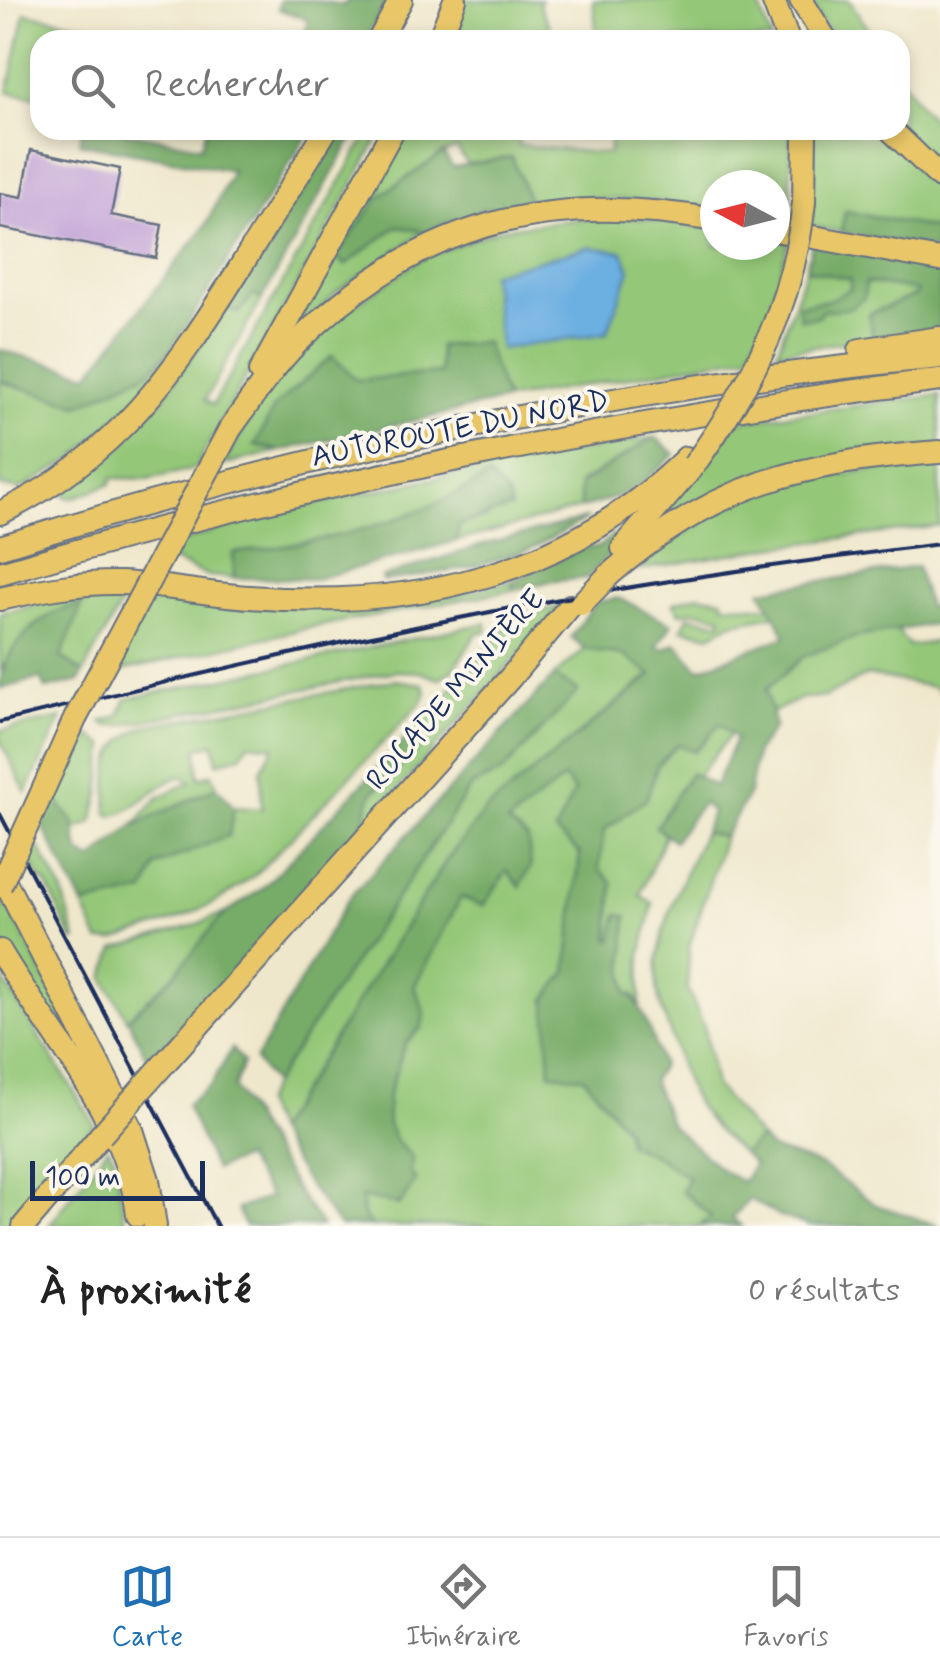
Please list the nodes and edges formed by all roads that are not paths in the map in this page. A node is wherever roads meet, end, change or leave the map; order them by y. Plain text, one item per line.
1 (401, 0) edge
2 (455, 0) edge
3 (773, 0) edge
4 (801, 0) edge
5 (385, 30) edge
6 (443, 30) edge
7 (784, 30) edge
8 (820, 30) edge
9 (320, 140) edge
10 (388, 140) edge
11 (805, 140) edge
12 (901, 140) edge
13 (940, 177) edge
14 (700, 218) edge
15 (790, 233) edge
16 (940, 260) edge
17 (940, 338) edge
18 (940, 357) edge
19 (740, 379) junction
20 (940, 380) edge
21 (230, 428) junction
22 (940, 452) edge
23 (690, 461) junction
24 (0, 513) edge
25 (0, 546) edge
26 (0, 573) edge
27 (603, 576) junction
28 (0, 599) edge
29 (0, 872) edge
30 (0, 886) edge
31 (0, 950) edge
32 (24, 1226) edge
33 (139, 1226) edge
34 (155, 1226) edge

1 - 5 highway
2 - 6 highway
3 - 7 highway
4 - 8 highway
9 - 24 highway
10 - 21 highway
11 - 23 highway, ROCADE MINIÈRE, bridge
12 - 13 highway
14 - 21 highway
15 - 16 highway
17 - 19 highway
18 - 19 highway, AUTOROUTE DU NORD
19 - 25 highway, AUTOROUTE DU NORD
20 - 26 highway, AUTOROUTE DU NORD
21 - 30 highway, bridge
22 - 27 highway
23 - 27 highway, ROCADE MINIÈRE
23 - 28 highway
27 - 32 highway, ROCADE MINIÈRE, bridge
29 - 34 highway
31 - 33 highway

